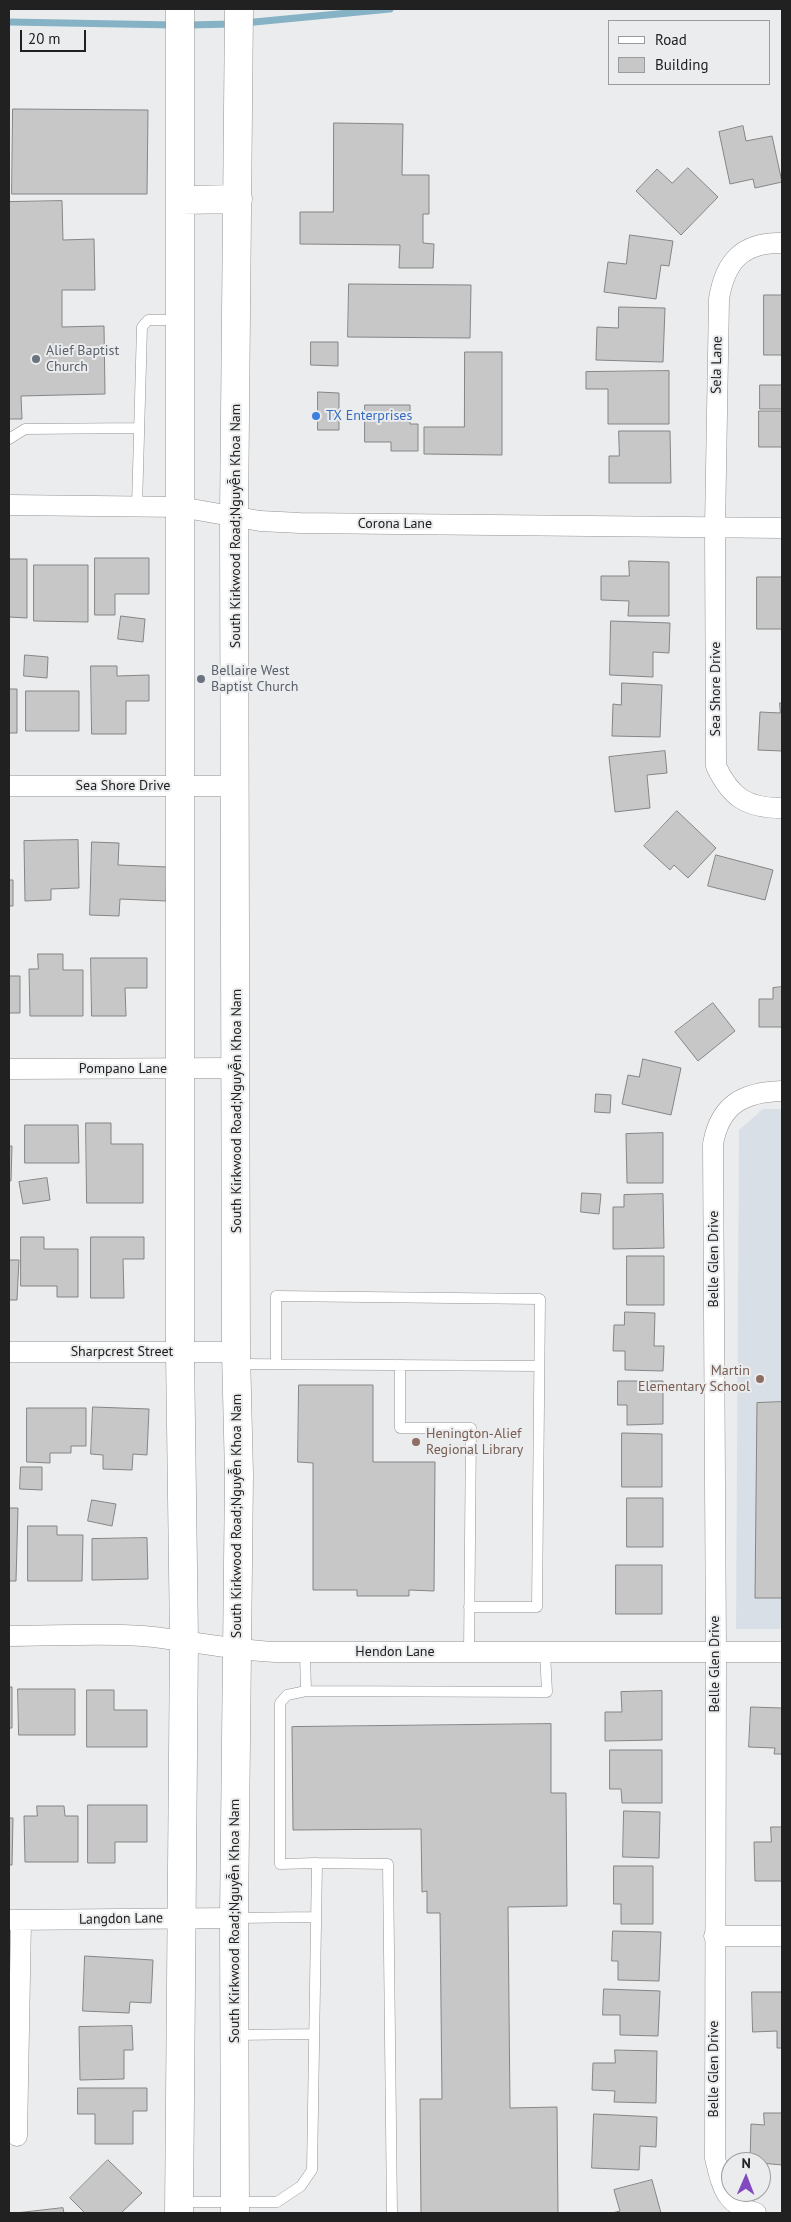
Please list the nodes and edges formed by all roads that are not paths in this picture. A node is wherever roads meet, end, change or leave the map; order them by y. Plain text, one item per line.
1 (180, 9) edge
2 (239, 9) edge
3 (238, 199) junction
4 (180, 200) junction
5 (782, 243) edge
6 (180, 320) junction
7 (138, 428) junction
8 (9, 439) edge
9 (9, 505) edge
10 (137, 507) junction
11 (180, 507) junction
12 (234, 517) junction
13 (715, 527) junction
14 (782, 528) edge
15 (9, 786) edge
16 (179, 786) junction
17 (236, 786) junction
18 (782, 808) edge
19 (237, 1068) junction
20 (9, 1069) edge
21 (181, 1069) junction
22 (782, 1091) edge
23 (9, 1352) edge
24 (180, 1352) junction
25 (236, 1358) junction
26 (276, 1364) junction
27 (400, 1365) junction
28 (540, 1366) junction
29 (469, 1607) junction
30 (9, 1636) edge
31 (184, 1640) junction
32 (237, 1650) junction
33 (305, 1652) junction
34 (469, 1652) junction
35 (545, 1652) junction
36 (716, 1652) junction
37 (782, 1652) edge
38 (306, 1691) junction
39 (317, 1863) junction
40 (315, 1916) junction
41 (234, 1918) junction
42 (180, 1919) junction
43 (15, 1921) edge
44 (714, 1936) junction
45 (782, 1936) edge
46 (314, 2034) junction
47 (234, 2035) junction
48 (17, 2136) dead end
49 (235, 2207) edge
50 (179, 2208) edge
51 (748, 2211) edge
52 (392, 2213) edge

1 - 4 main road
2 - 3 main road, South Kirkwood Road;Nguyễn Khoa Nam
3 - 4 main road
3 - 12 main road, South Kirkwood Road;Nguyễn Khoa Nam
4 - 6 main road
5 - 13 street, Sela Lane
6 - 7 lane
6 - 11 main road
7 - 8 lane
7 - 10 lane
9 - 10 street, Corona Lane
10 - 11 street, Corona Lane
11 - 12 street, Corona Lane
11 - 16 main road
12 - 13 street, Corona Lane
12 - 17 main road, South Kirkwood Road;Nguyễn Khoa Nam
13 - 14 street, Corona Lane
13 - 18 street, Sea Shore Drive
15 - 16 street, Sea Shore Drive
16 - 17 street, Sea Shore Drive
16 - 21 main road
17 - 19 main road, South Kirkwood Road;Nguyễn Khoa Nam
19 - 21 street, Pompano Lane
19 - 25 main road, South Kirkwood Road;Nguyễn Khoa Nam
20 - 21 street, Pompano Lane
21 - 24 main road
22 - 36 street, Belle Glen Drive
23 - 24 street, Sharpcrest Street
24 - 25 street, Sharpcrest Street
24 - 31 main road
25 - 26 lane
25 - 32 main road, South Kirkwood Road;Nguyễn Khoa Nam
26 - 27 lane
26 - 28 lane
27 - 28 lane
27 - 29 lane
28 - 29 lane
29 - 34 lane
30 - 31 street, Hendon Lane
31 - 32 street, Hendon Lane
31 - 42 main road
32 - 33 street, Hendon Lane
32 - 41 main road, South Kirkwood Road;Nguyễn Khoa Nam
33 - 34 street, Hendon Lane
33 - 38 lane
34 - 35 street, Hendon Lane
35 - 36 street, Hendon Lane
35 - 38 lane
36 - 37 street, Hendon Lane
36 - 44 street, Belle Glen Drive
38 - 39 lane
39 - 40 lane
39 - 52 lane
40 - 41 lane
40 - 46 lane
41 - 42 street, Langdon Lane
41 - 47 main road, South Kirkwood Road;Nguyễn Khoa Nam
42 - 43 street, Langdon Lane
42 - 50 main road
43 - 48 street
44 - 45 street
44 - 51 street, Belle Glen Drive
46 - 47 lane
46 - 49 lane
47 - 49 main road, South Kirkwood Road;Nguyễn Khoa Nam
49 - 50 lane

